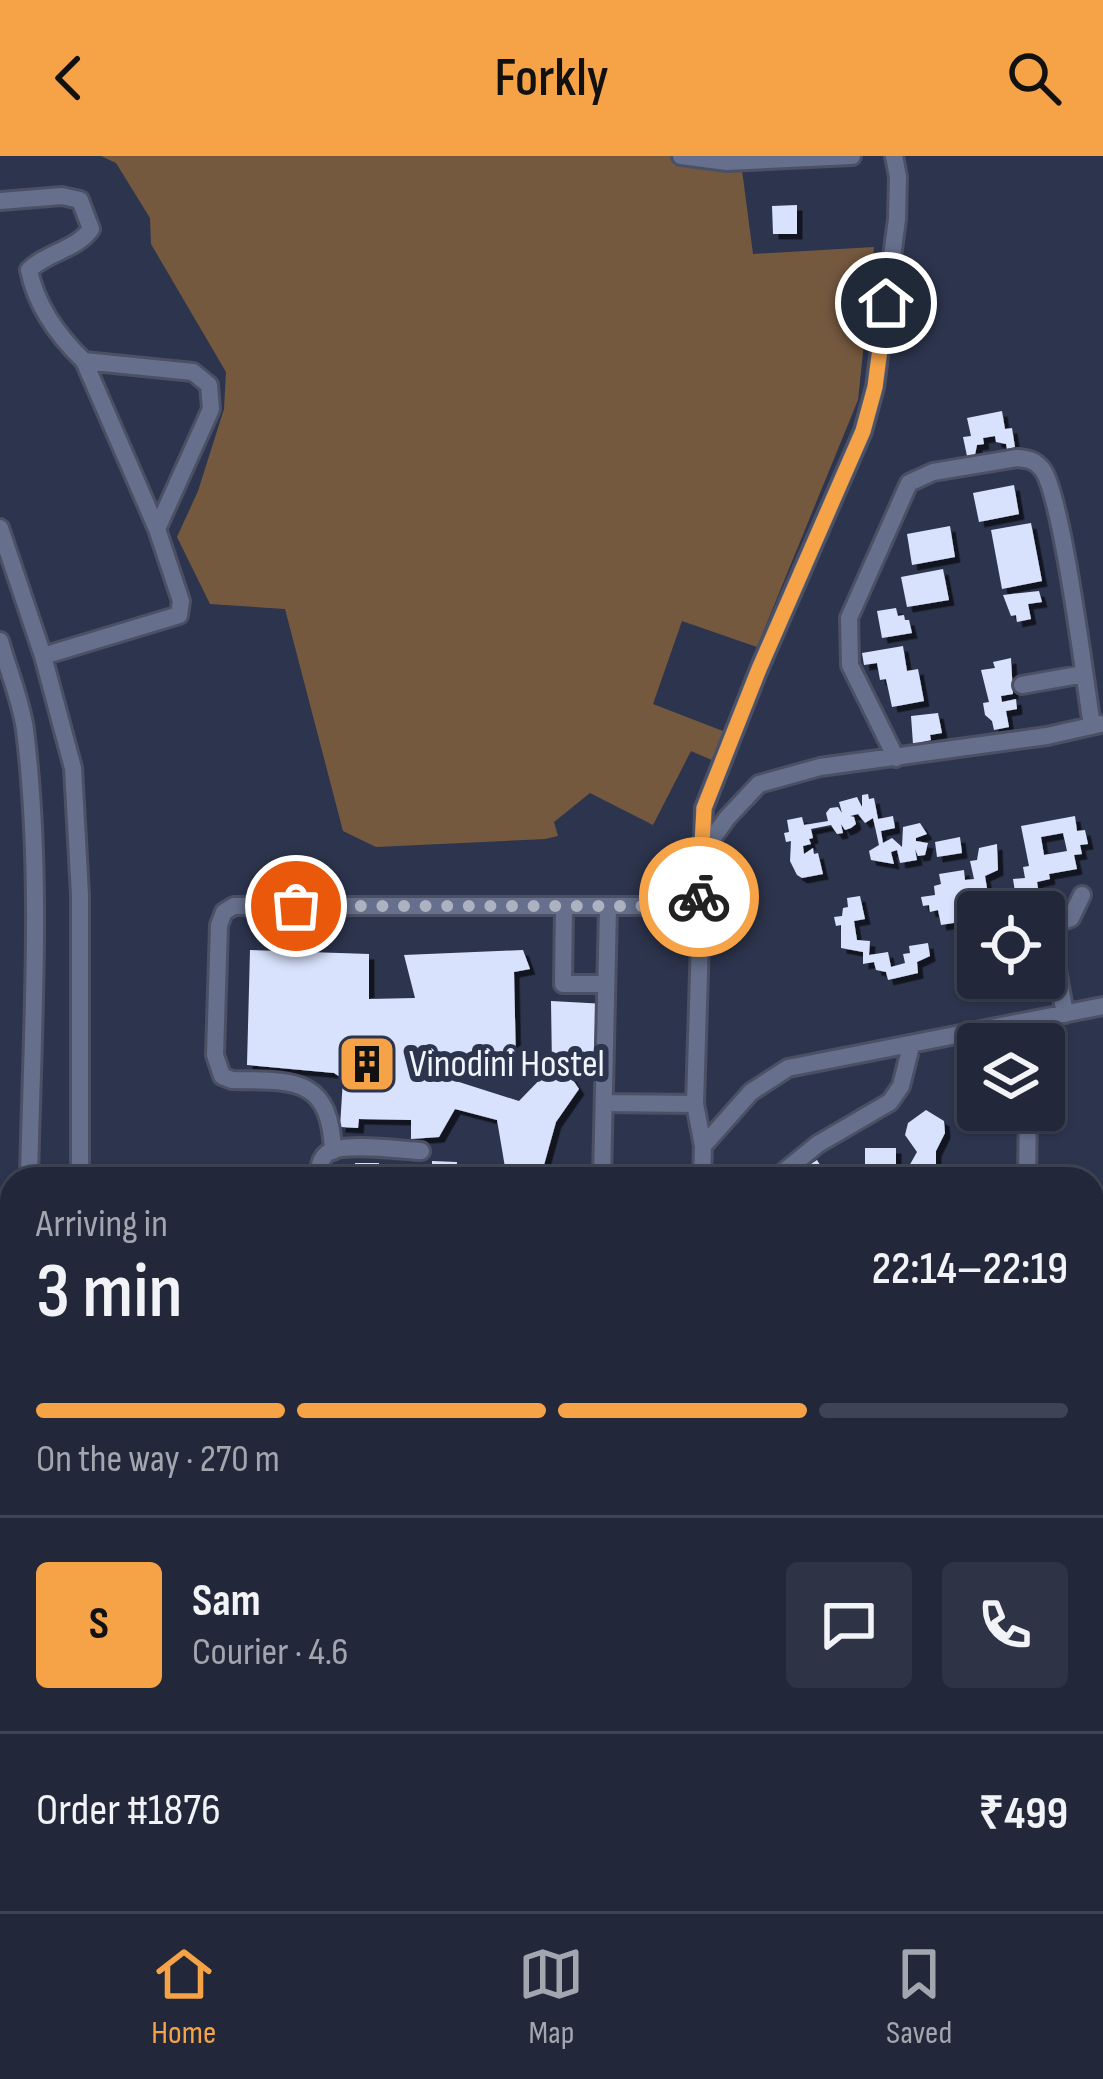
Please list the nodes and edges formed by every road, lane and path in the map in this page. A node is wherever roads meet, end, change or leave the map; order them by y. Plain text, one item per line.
1 (681, 156) edge
2 (852, 156) edge
3 (894, 156) edge
4 (0, 201) edge
5 (84, 361) junction
6 (0, 529) edge
7 (157, 529) junction
8 (0, 641) edge
9 (44, 656) junction
10 (1084, 674) junction
11 (1022, 685) dead end
12 (1098, 724) edge
13 (896, 758) junction
14 (702, 854) junction
15 (1082, 895) dead end
16 (699, 906) junction
17 (564, 908) junction
18 (608, 908) junction
19 (1065, 920) edge
20 (607, 984) junction
21 (1062, 999) edge
22 (1103, 1006) edge
23 (1065, 1014) junction
24 (1029, 1021) joint
25 (911, 1046) junction
26 (604, 1102) junction
27 (694, 1104) junction
28 (1028, 1131) edge
29 (703, 1146) junction
30 (333, 1150) junction
31 (421, 1150) dead end
32 (28, 1167) edge
33 (80, 1167) edge
34 (319, 1167) edge
35 (602, 1167) edge
36 (702, 1167) edge
37 (790, 1167) edge
38 (1027, 1167) edge

1 - 2 street
3 - 14 street
4 - 5 street
5 - 7 street
5 - 7 street
6 - 9 street
7 - 9 street
8 - 32 street
9 - 33 street
10 - 11 street
10 - 12 street
10 - 13 street
12 - 13 street
13 - 14 street
14 - 16 street
15 - 19 street
16 - 18 street
16 - 27 street
17 - 18 street
17 - 20 street
17 - 30 street
18 - 20 street
20 - 26 street
21 - 23 street
22 - 23 street
23 - 24 street
24 - 25 street
25 - 29 street
25 - 37 street
26 - 27 street
26 - 35 street
27 - 29 street
28 - 38 street
29 - 36 street
30 - 31 street
30 - 34 street

